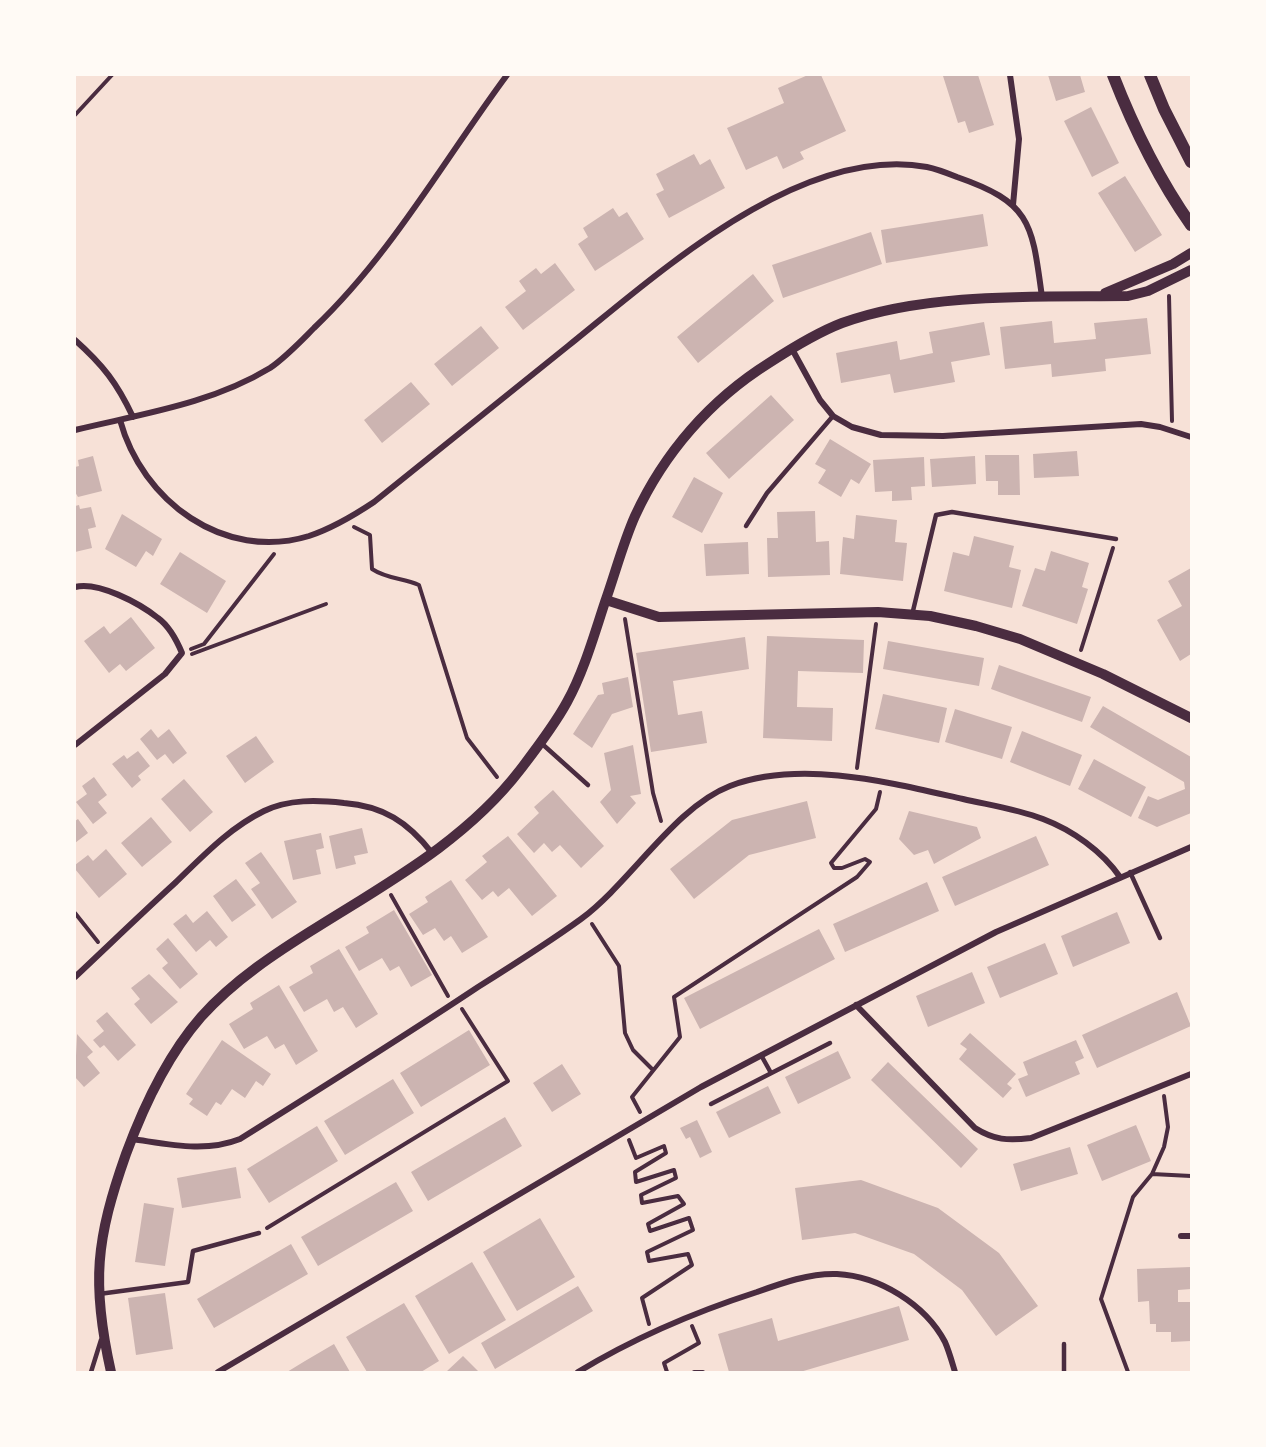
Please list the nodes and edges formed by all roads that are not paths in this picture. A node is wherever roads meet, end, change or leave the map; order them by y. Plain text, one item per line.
1 (507, 75) edge
2 (1010, 75) edge
3 (1113, 75) edge
4 (1150, 75) edge
5 (1191, 162) edge
6 (1013, 205) junction
7 (1191, 225) edge
8 (1191, 253) edge
9 (1191, 270) edge
10 (1096, 297) junction
11 (1042, 299) junction
12 (75, 340) edge
13 (792, 349) junction
14 (833, 416) junction
15 (133, 417) junction
16 (120, 420) junction
17 (75, 430) edge
18 (1191, 437) edge
19 (746, 526) dead end
20 (1116, 539) road end
21 (75, 586) edge
22 (606, 600) junction
23 (912, 615) junction
24 (1191, 718) edge
25 (540, 742) junction
26 (75, 745) edge
27 (588, 785) dead end
28 (1191, 847) edge
29 (432, 853) junction
30 (1130, 872) junction
31 (1120, 877) junction
32 (1160, 938) dead end
33 (75, 977) edge
34 (856, 1005) junction
35 (830, 1043) dead end
36 (761, 1055) junction
37 (771, 1073) junction
38 (1191, 1074) edge
39 (711, 1104) dead end
40 (132, 1139) junction
41 (259, 1233) road end
42 (1181, 1236) dead end
43 (1191, 1236) edge
44 (99, 1294) junction
45 (103, 1335) junction
46 (1064, 1344) dead end
47 (91, 1372) edge
48 (111, 1372) edge
49 (218, 1372) edge
50 (578, 1372) edge
51 (955, 1372) edge
52 (1064, 1372) edge

1 - 15 street
2 - 6 street
3 - 7 main road
4 - 5 main road
6 - 11 street
6 - 16 street
8 - 10 street
9 - 10 street
10 - 11 street
11 - 13 street
12 - 15 street
13 - 14 street
13 - 22 street
14 - 18 street
14 - 19 lane
15 - 16 street
16 - 17 street
20 - 23 lane
21 - 26 street
22 - 23 street
22 - 25 street
23 - 24 street
25 - 27 lane
25 - 29 street
28 - 30 street
29 - 33 street
29 - 40 street
30 - 31 street
30 - 32 lane
31 - 34 street
31 - 40 street
34 - 36 street
34 - 38 street
35 - 37 lane
36 - 37 lane
36 - 49 street
37 - 39 lane
40 - 44 street
41 - 44 lane
42 - 43 street
44 - 45 street
45 - 47 lane
45 - 48 street
46 - 52 lane
50 - 51 street

